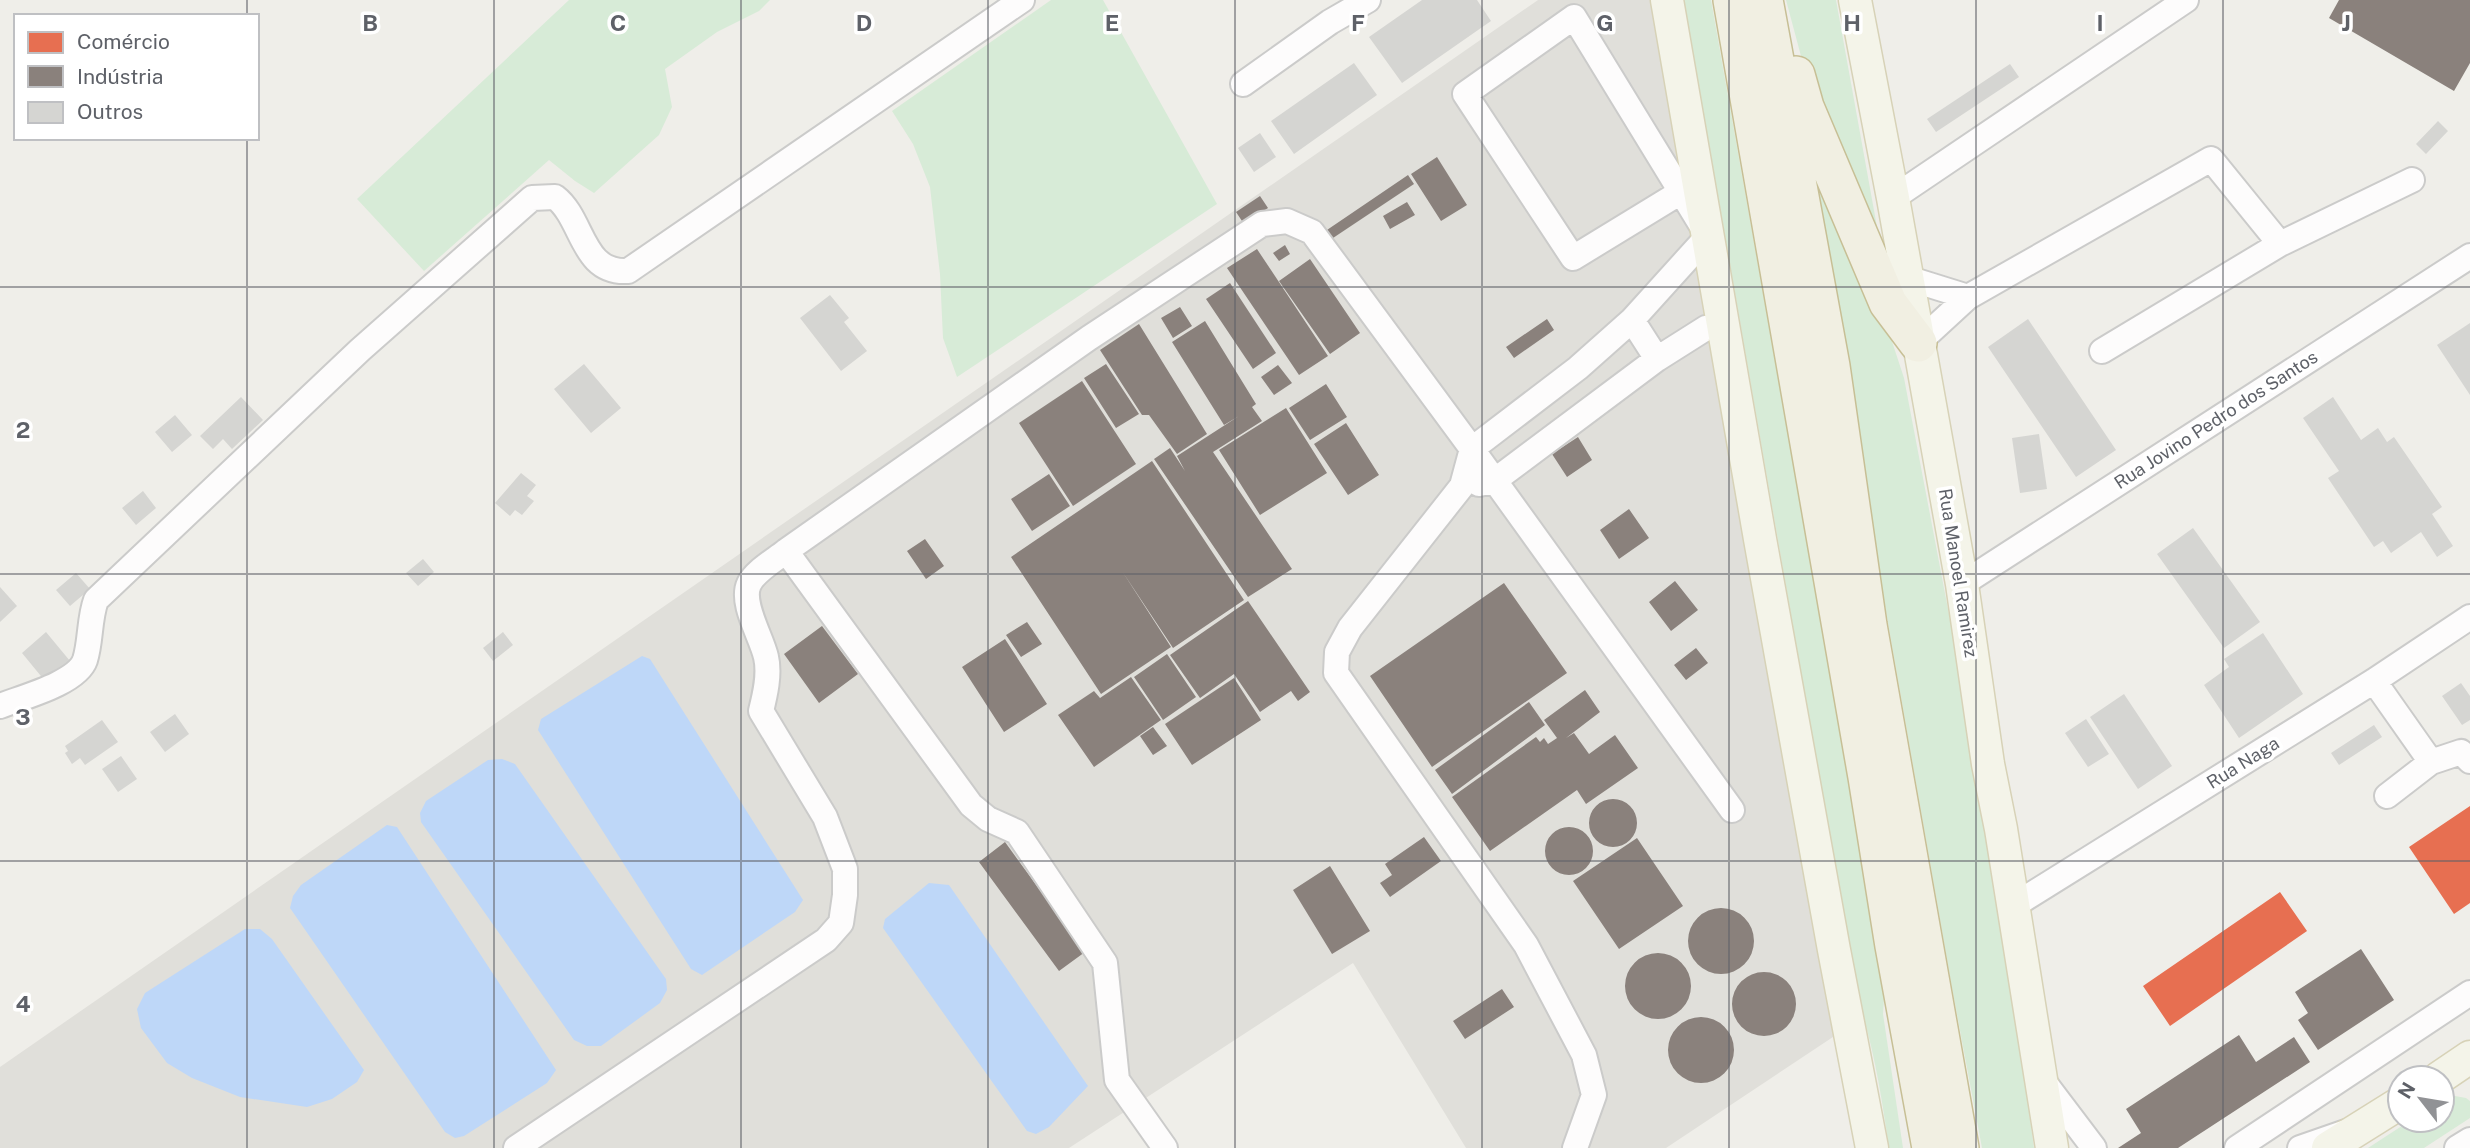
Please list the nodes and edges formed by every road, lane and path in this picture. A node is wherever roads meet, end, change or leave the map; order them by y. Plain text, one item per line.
1 (1022, 0) edge
2 (1368, 0) edge
3 (1667, 0) edge
4 (1732, 0) edge
5 (1764, 0) edge
6 (1771, 0) edge
7 (1855, 0) edge
8 (2186, 0) edge
9 (1242, 84) dead end
10 (2412, 180) dead end
11 (1681, 192) junction
12 (1894, 198) junction
13 (1708, 236) junction
14 (2280, 244) junction
15 (2470, 256) edge
16 (1907, 278) junction
17 (1968, 297) junction
18 (1632, 320) junction
19 (1722, 326) junction
20 (1918, 343) junction
21 (2102, 351) dead end
22 (1657, 359) junction
23 (1472, 449) junction
24 (1494, 481) junction
25 (1462, 486) junction
26 (786, 551) junction
27 (1962, 583) junction
28 (2470, 617) edge
29 (2374, 681) junction
30 (0, 706) edge
31 (2470, 761) edge
32 (2431, 762) junction
33 (2387, 796) dead end
34 (1732, 810) dead end
35 (2013, 906) junction
36 (2470, 993) edge
37 (2040, 1077) junction
38 (1935, 1089) junction
39 (2386, 1112) edge
40 (2370, 1123) junction
41 (2470, 1140) edge
42 (2053, 1147) edge
43 (516, 1148) edge
44 (1165, 1148) edge
45 (1575, 1148) edge
46 (1872, 1148) edge
47 (1931, 1148) edge
48 (1960, 1148) edge
49 (2094, 1148) edge
50 (2237, 1148) edge
51 (2300, 1148) edge
52 (2328, 1148) edge
53 (2457, 1148) edge

1 - 30 street
2 - 9 street
3 - 13 main road
4 - 38 highway
5 - 38 highway
6 - 20 highway
7 - 12 main road, Rua Manoel Ramirez
8 - 12 street
10 - 14 street
11 - 11 street
11 - 13 street
12 - 16 main road, Rua Manoel Ramirez
13 - 18 street
13 - 19 main road
14 - 17 street
14 - 21 street
15 - 27 street, Rua Jovino Pedro dos Santos
16 - 17 street
16 - 20 main road, Rua Manoel Ramirez
17 - 20 street
18 - 22 street
18 - 23 street
19 - 22 street
19 - 46 main road
20 - 27 main road, Rua Manoel Ramirez
22 - 24 street
23 - 24 street
23 - 25 street
23 - 26 street
24 - 25 street
24 - 34 street
25 - 45 street
26 - 43 street
26 - 44 street
27 - 35 main road, Rua Manoel Ramirez
28 - 29 street, Rua Naga
29 - 32 street
29 - 35 street, Rua Naga
31 - 32 street
32 - 33 street
35 - 37 main road, Rua Manoel Ramirez
36 - 50 street
37 - 42 main road, Rua Manoel Ramirez
37 - 49 street
38 - 47 highway
38 - 48 highway
39 - 40 main road
40 - 51 street
40 - 52 main road
41 - 53 street

